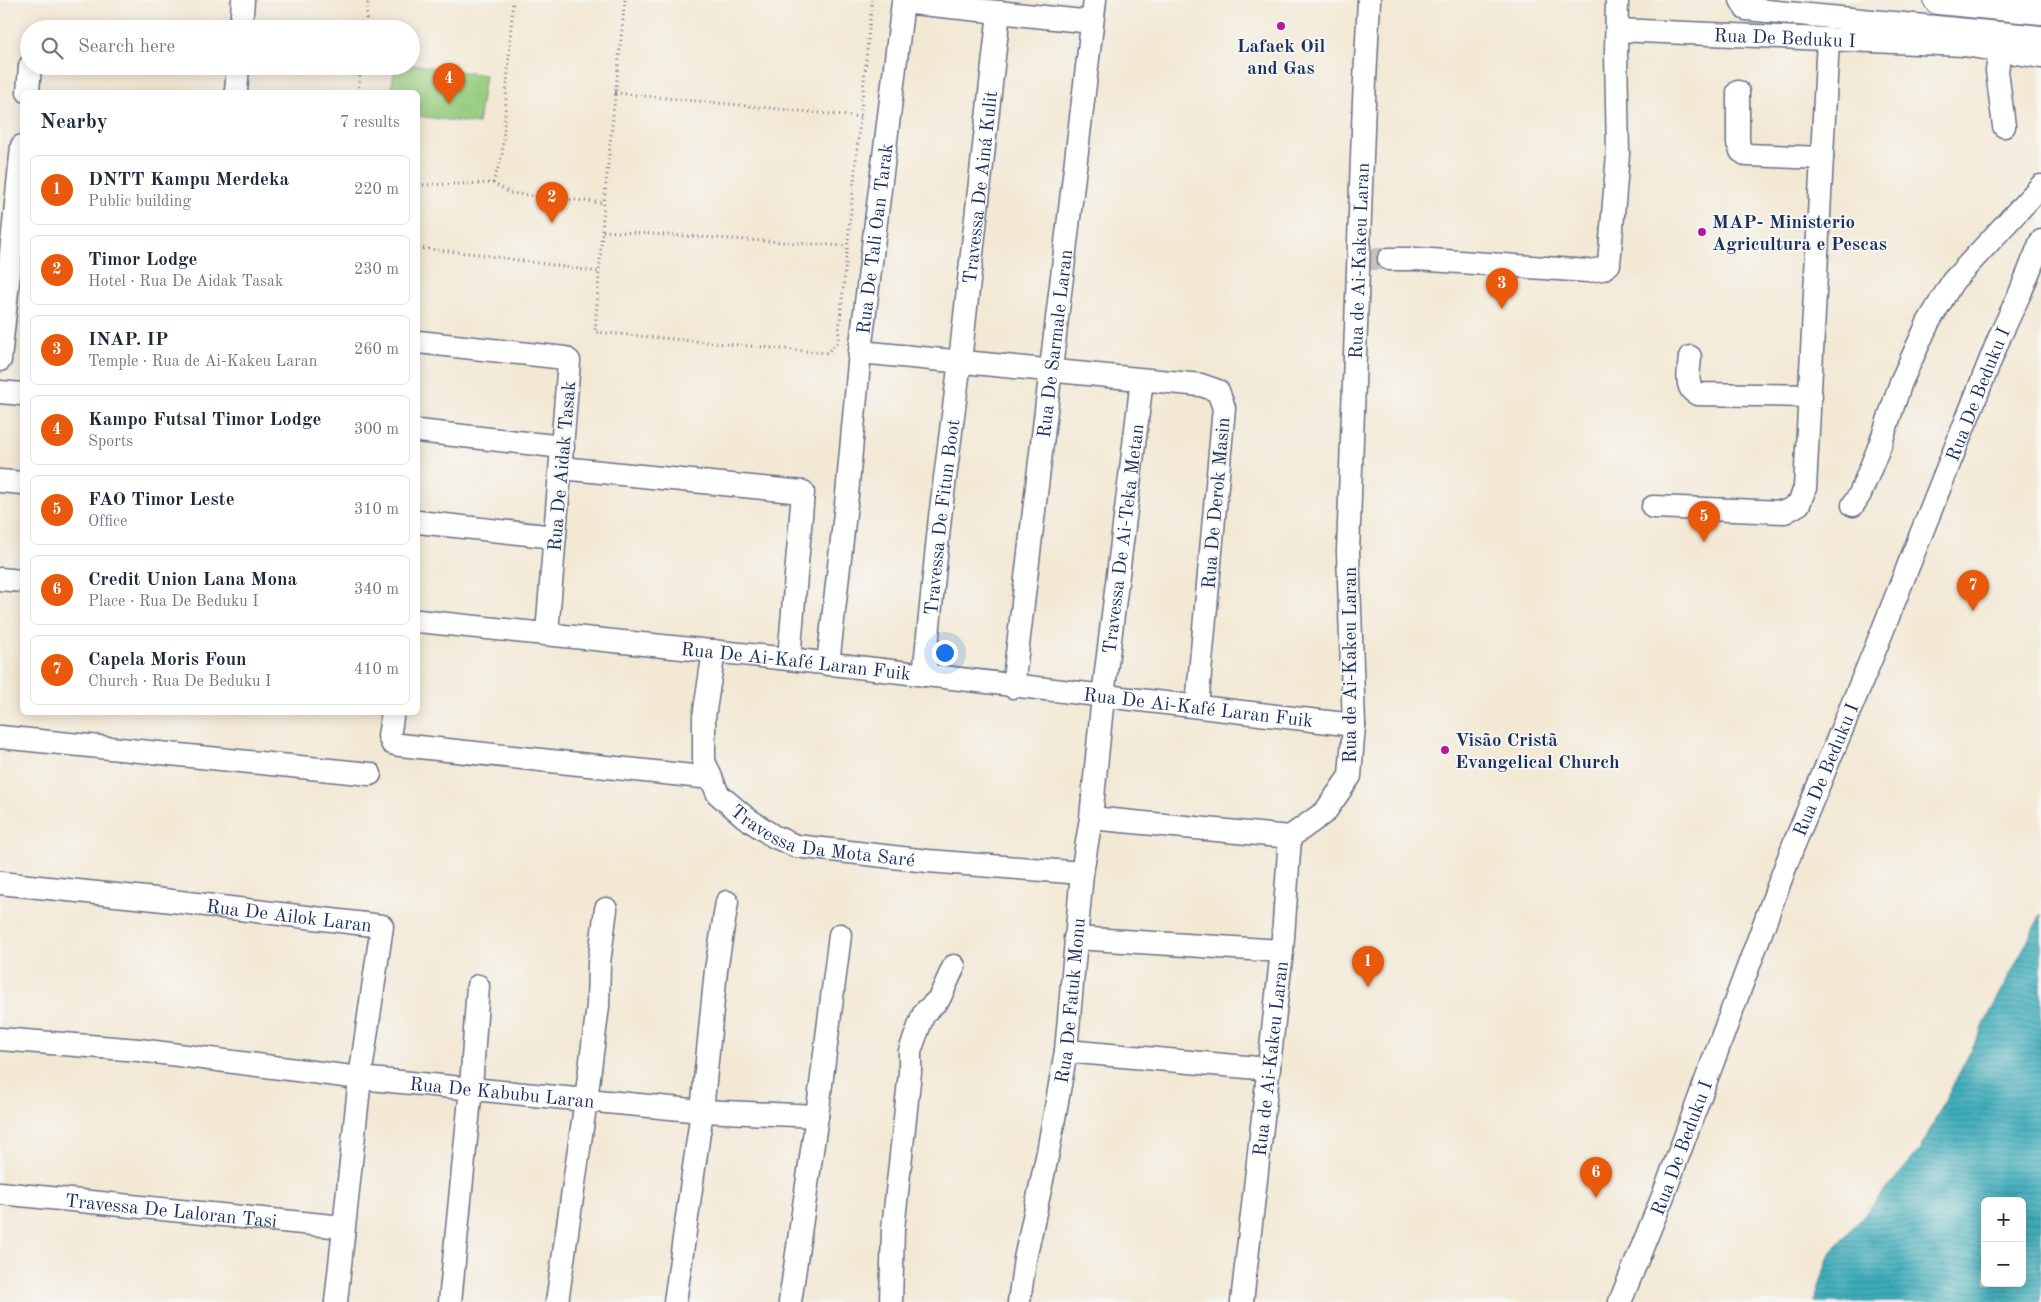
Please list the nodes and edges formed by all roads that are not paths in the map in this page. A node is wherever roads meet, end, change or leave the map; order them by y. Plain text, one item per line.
1 (243, 0) edge
2 (1369, 0) edge
3 (1618, 0) edge
4 (1741, 0) edge
5 (1938, 0) edge
6 (2041, 10) edge
7 (1094, 11) edge
8 (999, 12) junction
9 (242, 20) edge
10 (1618, 30) junction
11 (2041, 37) edge
12 (1828, 38) junction
13 (2000, 51) junction
14 (2041, 57) edge
15 (29, 75) edge
16 (237, 75) edge
17 (28, 90) edge
18 (236, 90) edge
19 (1738, 92) dead end
20 (2004, 126) dead end
21 (1822, 158) junction
22 (2041, 186) edge
23 (20, 188) edge
24 (19, 209) edge
25 (2041, 241) edge
26 (1373, 259) junction
27 (15, 301) edge
28 (420, 342) edge
29 (860, 352) junction
30 (1690, 357) dead end
31 (0, 360) edge
32 (960, 361) junction
33 (1050, 370) junction
34 (1142, 380) junction
35 (0, 392) edge
36 (20, 394) edge
37 (1811, 396) junction
38 (420, 431) edge
39 (562, 458) junction
40 (0, 481) edge
41 (20, 483) edge
42 (1853, 505) dead end
43 (1653, 507) dead end
44 (420, 522) edge
45 (555, 537) junction
46 (0, 579) edge
47 (20, 581) edge
48 (420, 621) edge
49 (548, 633) junction
50 (714, 651) junction
51 (789, 659) junction
52 (828, 664) junction
53 (924, 675) junction
54 (1013, 687) junction
55 (1103, 696) junction
56 (1197, 706) junction
57 (393, 715) edge
58 (1354, 726) junction
59 (0, 737) edge
60 (370, 774) dead end
61 (711, 778) junction
62 (1091, 818) junction
63 (1290, 837) junction
64 (1082, 873) junction
65 (0, 883) edge
66 (727, 902) dead end
67 (606, 909) dead end
68 (840, 935) dead end
69 (1075, 938) junction
70 (1282, 951) junction
71 (954, 966) dead end
72 (478, 986) dead end
73 (0, 1039) edge
74 (1066, 1051) junction
75 (1269, 1069) junction
76 (360, 1078) junction
77 (471, 1088) junction
78 (586, 1100) junction
79 (702, 1111) junction
80 (817, 1116) junction
81 (0, 1192) edge
82 (343, 1227) junction
83 (336, 1302) edge
84 (450, 1302) edge
85 (557, 1302) edge
86 (675, 1302) edge
87 (790, 1302) edge
88 (891, 1302) edge
89 (1020, 1302) edge
90 (1242, 1302) edge
91 (1620, 1302) edge

1 - 9 street
2 - 26 street, Rua de Ai-Kakeu Laran
3 - 10 street
4 - 11 street
5 - 6 main road
7 - 8 street, Rua De Tali Oan Tarak
7 - 33 street, Rua De Sarmale Laran
8 - 29 street, Rua De Tali Oan Tarak
8 - 32 street, Travessa De Ainá Kulit
10 - 12 street, Rua De Beduku I
10 - 26 street
12 - 13 street, Rua De Beduku I
12 - 21 street
13 - 14 street, Rua De Beduku I
13 - 20 street
15 - 17 street
16 - 18 street
19 - 21 street
21 - 37 street
22 - 42 street
23 - 24 street
24 - 27 street
25 - 91 street, Rua De Beduku I
26 - 58 street, Rua de Ai-Kakeu Laran
27 - 31 street
28 - 39 street, Rua De Aidak Tasak
29 - 32 street, Rua De Derok Masin
29 - 52 street, Rua De Tali Oan Tarak
30 - 37 street
32 - 33 street, Rua De Derok Masin
32 - 53 street, Travessa De Fitun Boot
33 - 34 street, Rua De Derok Masin
33 - 54 street, Rua De Sarmale Laran
34 - 55 street, Travessa De Ai-Teka Metan
34 - 56 street, Rua De Derok Masin
35 - 36 street
37 - 43 street
38 - 39 street
39 - 45 street, Rua De Aidak Tasak
39 - 51 street
40 - 41 street
44 - 45 street
45 - 49 street, Rua De Aidak Tasak
46 - 47 street
48 - 49 street, Rua De Ai-Kafé Laran Fuik
49 - 50 street, Rua De Ai-Kafé Laran Fuik
50 - 51 street, Rua De Ai-Kafé Laran Fuik
50 - 61 street, Travessa Da Mota Saré
51 - 52 street, Rua De Ai-Kafé Laran Fuik
52 - 53 street, Rua De Ai-Kafé Laran Fuik
53 - 54 street, Rua De Ai-Kafé Laran Fuik
54 - 55 street, Rua De Ai-Kafé Laran Fuik
55 - 56 street, Rua De Ai-Kafé Laran Fuik
55 - 62 street, Rua De Fatuk Monu
56 - 58 street, Rua De Ai-Kafé Laran Fuik
57 - 61 street
58 - 63 street, Rua de Ai-Kakeu Laran
59 - 60 street
61 - 64 street, Travessa Da Mota Saré
62 - 63 street
62 - 64 street, Rua De Fatuk Monu
63 - 70 street, Rua de Ai-Kakeu Laran
64 - 69 street, Rua De Fatuk Monu
65 - 76 street, Rua De Ailok Laran
66 - 79 street
67 - 78 street
68 - 80 street
69 - 70 street
69 - 74 street, Rua De Fatuk Monu
70 - 75 street, Rua de Ai-Kakeu Laran
71 - 88 street
72 - 77 street
73 - 76 street, Rua De Kabubu Laran
74 - 75 street
74 - 89 street, Rua De Fatuk Monu
75 - 90 street, Rua de Ai-Kakeu Laran
76 - 77 street, Rua De Kabubu Laran
76 - 82 street, Rua De Ailok Laran
77 - 78 street, Rua De Kabubu Laran
77 - 84 street
78 - 79 street, Rua De Kabubu Laran
78 - 85 street
79 - 80 street, Rua De Kabubu Laran
79 - 86 street
80 - 87 street
81 - 82 street, Travessa De Laloran Tasi
82 - 83 street, Rua De Ailok Laran

